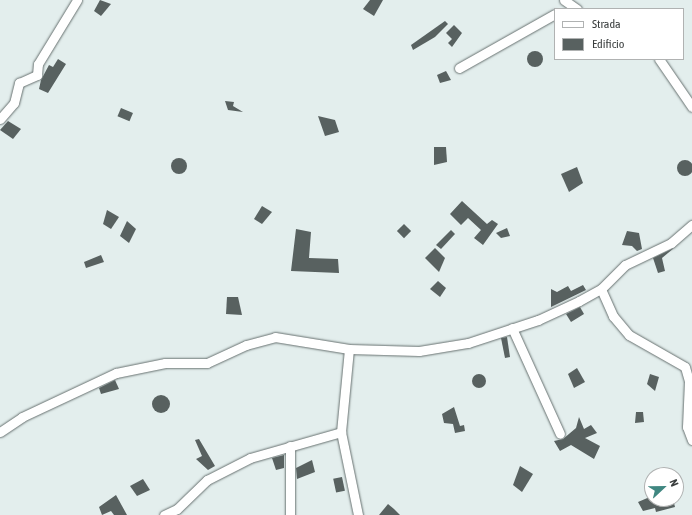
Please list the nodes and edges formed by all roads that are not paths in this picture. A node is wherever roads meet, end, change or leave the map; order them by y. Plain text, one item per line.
1 (77, 0) edge
2 (565, 4) edge
3 (575, 8) edge
4 (554, 15) edge
5 (660, 60) edge
6 (459, 68) dead end
7 (692, 107) edge
8 (0, 119) edge
9 (692, 225) edge
10 (600, 288) junction
11 (512, 328) junction
12 (349, 349) junction
13 (2, 428) edge
14 (341, 432) junction
15 (560, 434) dead end
16 (692, 440) edge
17 (290, 446) junction
18 (164, 515) edge
19 (290, 515) edge
20 (358, 515) edge

1 - 8 street
2 - 3 street
4 - 6 street
5 - 7 street
9 - 10 street
10 - 11 street
10 - 16 street
11 - 12 street
11 - 15 street
12 - 13 street
12 - 14 street
14 - 17 street
14 - 20 street
17 - 18 street
17 - 19 street

